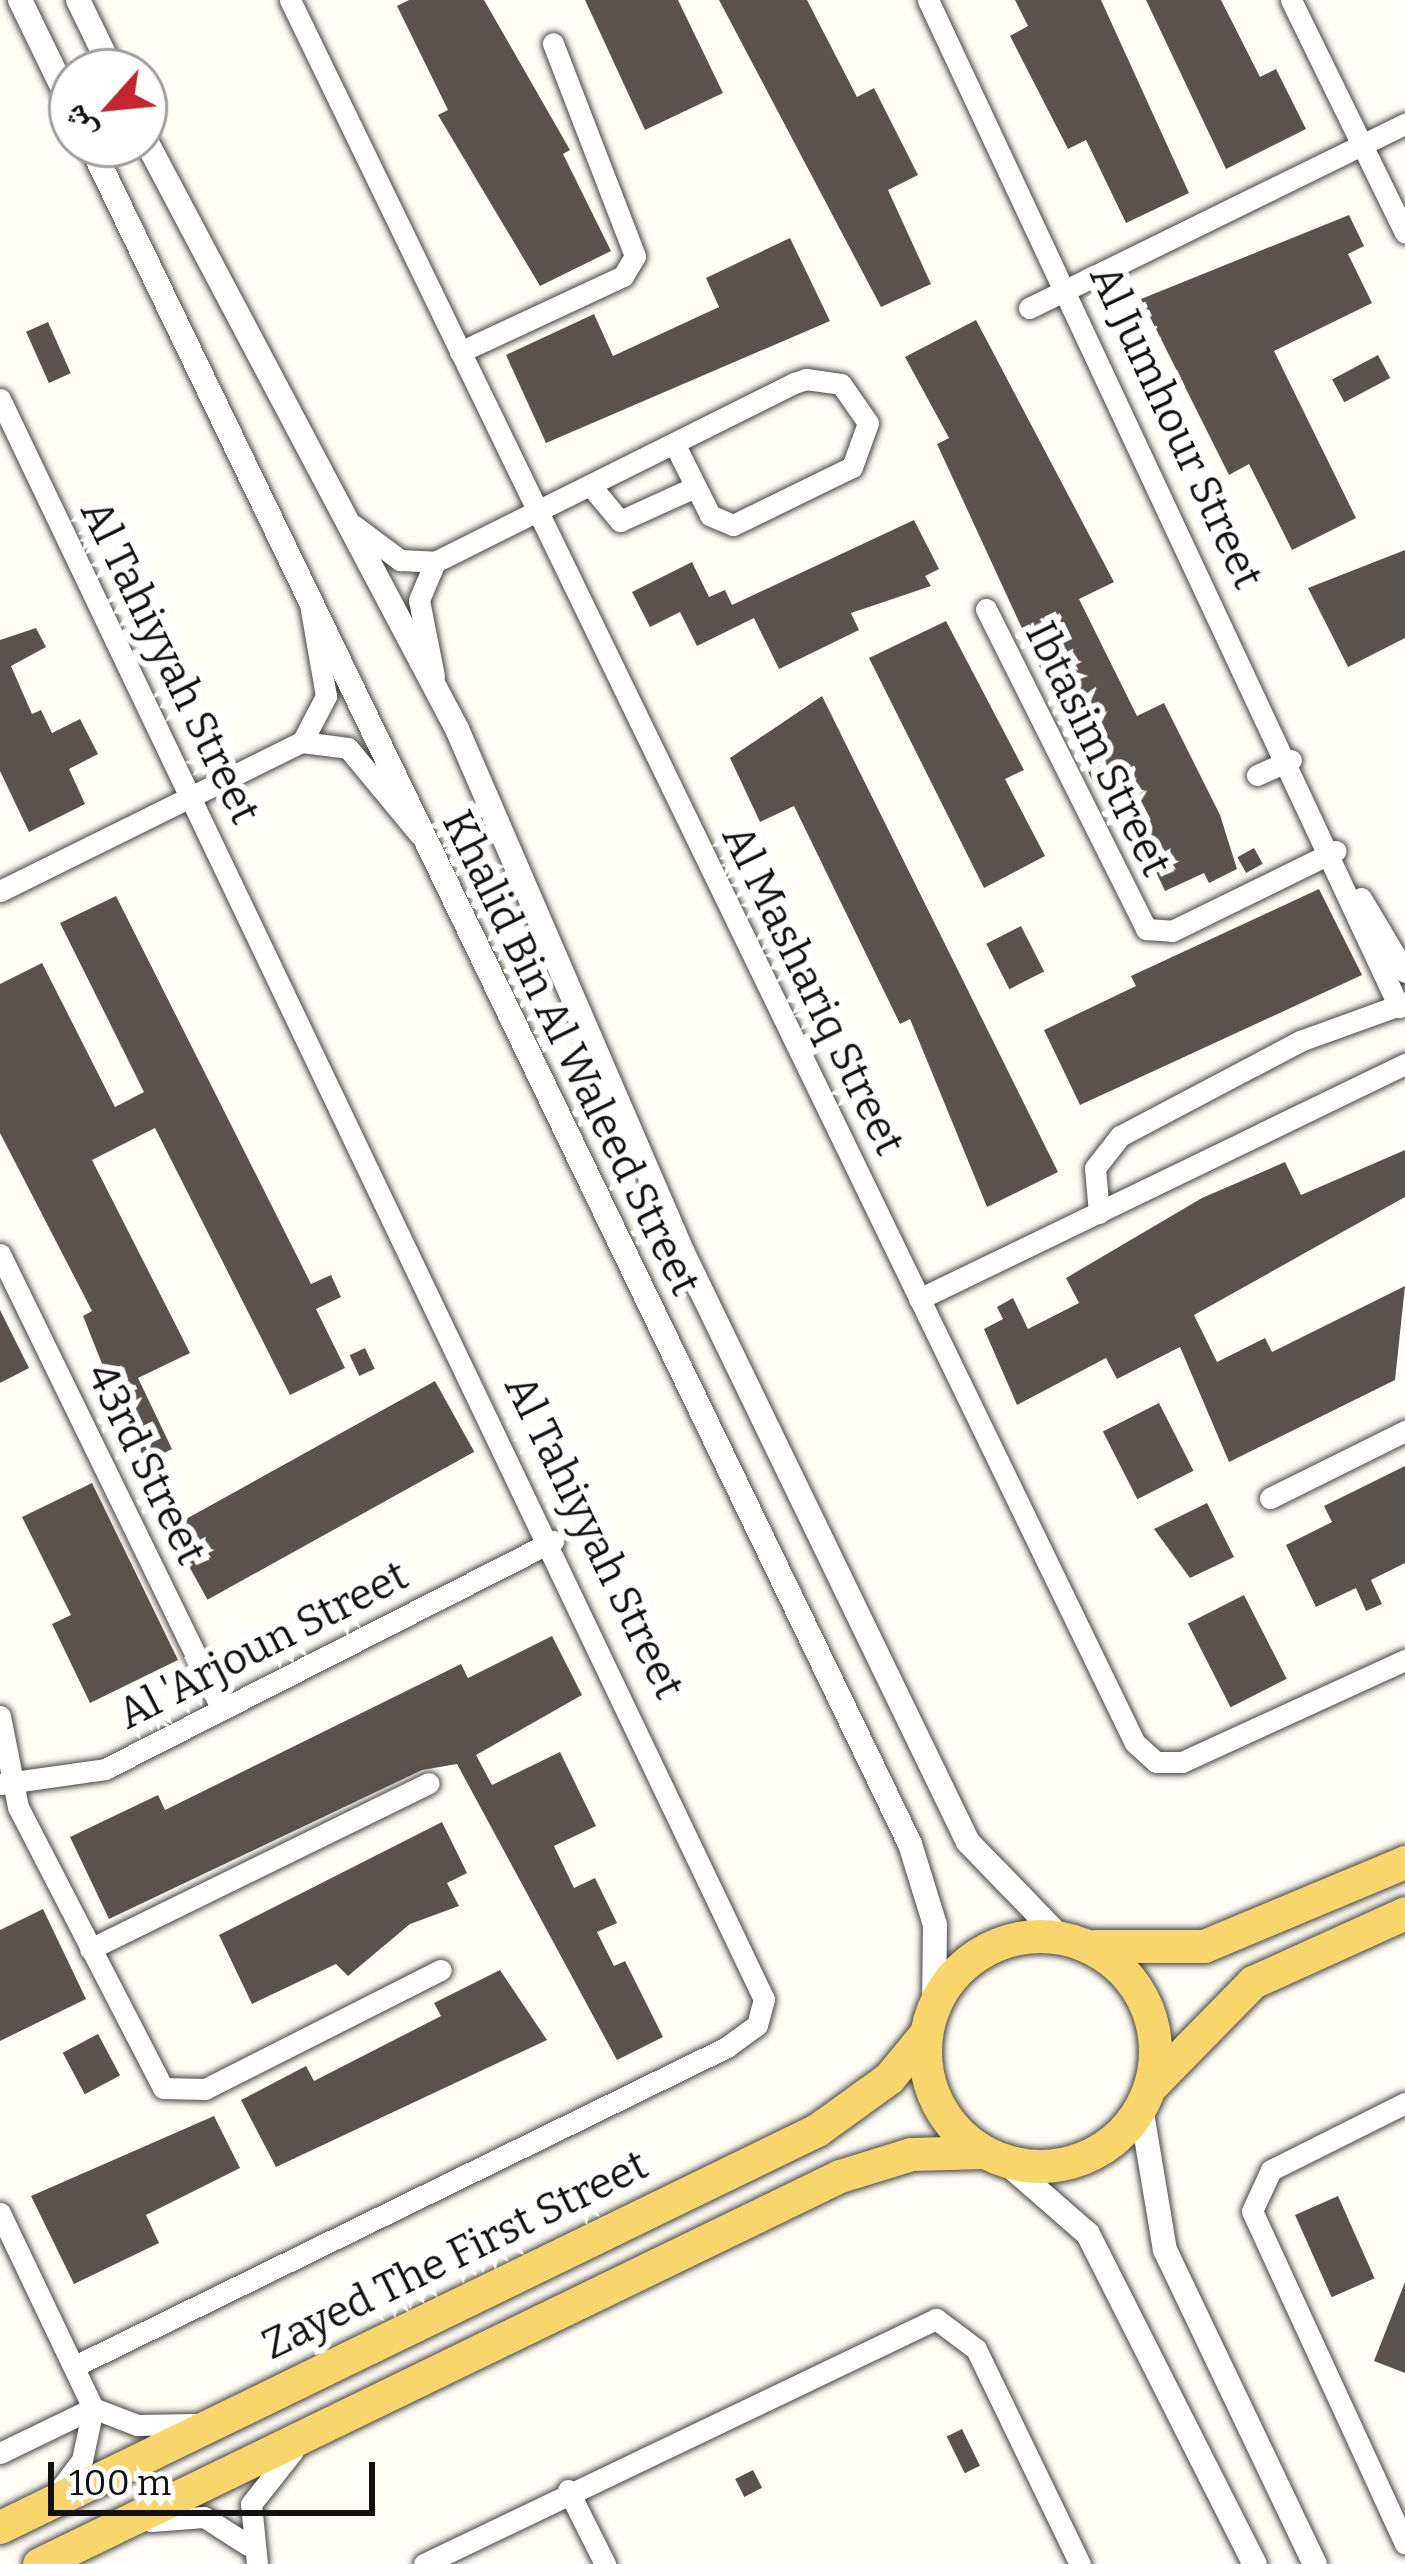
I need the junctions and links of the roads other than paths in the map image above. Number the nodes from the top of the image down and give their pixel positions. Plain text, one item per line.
1 (20, 0) edge
2 (79, 0) edge
3 (290, 0) edge
4 (928, 0) edge
5 (1291, 0) edge
6 (553, 43) dead end
7 (102, 48) edge
8 (48, 58) edge
9 (1405, 124) edge
10 (1362, 146) junction
11 (102, 168) edge
12 (160, 168) edge
13 (1405, 232) edge
14 (1067, 290) junction
15 (1029, 308) dead end
16 (460, 352) junction
17 (0, 399) edge
18 (674, 443) junction
19 (590, 485) junction
20 (695, 487) junction
21 (336, 509) junction
22 (537, 511) junction
23 (435, 562) junction
24 (308, 593) junction
25 (986, 609) dead end
26 (438, 691) junction
27 (302, 742) junction
28 (1291, 760) junction
29 (1257, 775) dead end
30 (192, 796) junction
31 (424, 839) junction
32 (1335, 851) junction
33 (0, 862) edge
34 (6, 888) edge
35 (1353, 889) junction
36 (1405, 972) edge
37 (1402, 1005) edge
38 (1405, 1064) edge
39 (1100, 1213) junction
40 (0, 1254) edge
41 (919, 1298) junction
42 (1405, 1431) edge
43 (1270, 1498) dead end
44 (553, 1541) junction
45 (1405, 1660) edge
46 (222, 1709) junction
47 (0, 1717) edge
48 (4, 1782) edge
49 (429, 1783) dead end
50 (1405, 1862) edge
51 (1405, 1913) edge
52 (1072, 1941) junction
53 (90, 1948) junction
54 (441, 1970) dead end
55 (930, 2020) junction
56 (1145, 2098) junction
57 (1405, 2103) edge
58 (993, 2156) junction
59 (0, 2213) edge
60 (75, 2366) junction
61 (93, 2408) junction
62 (218, 2421) junction
63 (323, 2427) junction
64 (0, 2453) edge
65 (568, 2490) junction
66 (50, 2502) junction
67 (0, 2527) edge
68 (101, 2533) junction
69 (1405, 2542) edge
70 (253, 2555) edge
71 (39, 2564) edge
72 (424, 2564) edge
73 (605, 2564) edge
74 (1080, 2564) edge
75 (1255, 2564) edge
76 (1315, 2564) edge

1 - 8 street
2 - 7 street
3 - 16 street, Al Mashariq Street
4 - 14 street, Al Jumhour Street
5 - 10 street
6 - 16 street
9 - 10 street
10 - 13 street
10 - 14 street
11 - 24 street, Khalid Bin Al Waleed Street
12 - 21 street, Khalid Bin Al Waleed Street
14 - 15 street
14 - 28 street, Al Jumhour Street
16 - 22 street, Al Mashariq Street
17 - 30 street, Al Tahiyyah Street
18 - 19 street
18 - 20 street
18 - 20 street
19 - 20 street
19 - 22 street
21 - 23 street
21 - 26 street, Khalid Bin Al Waleed Street
22 - 23 street
22 - 41 street, Al Mashariq Street
23 - 26 street
24 - 27 street
24 - 31 street, Khalid Bin Al Waleed Street
25 - 32 street, Ibtasim Street
26 - 52 street, Khalid Bin Al Waleed Street
27 - 30 street
27 - 31 street
28 - 29 street
28 - 32 street, Al Jumhour Street
30 - 34 street
30 - 44 street, Al Tahiyyah Street
31 - 55 street, Khalid Bin Al Waleed Street
32 - 35 street, Al Jumhour Street
33 - 34 street
35 - 36 street, Al Jumhour Street
35 - 37 street, Al Jumhour Street
37 - 39 street
38 - 39 street
39 - 41 street
40 - 46 street, 43rd Street
41 - 45 street, Al Mashariq Street
42 - 43 street
44 - 46 street, Al 'Arjoun Street
44 - 60 street, Al Tahiyyah Street
46 - 48 street, Al 'Arjoun Street
47 - 48 street
48 - 53 street
49 - 53 street
50 - 52 main road
51 - 56 main road
52 - 55 main road
52 - 56 main road
53 - 54 street
55 - 58 main road
55 - 62 main road, Zayed The First Street
56 - 58 main road
56 - 76 street
57 - 69 street
58 - 63 main road
58 - 75 street
59 - 60 street
60 - 61 street
61 - 62 street
61 - 64 street
61 - 66 street
62 - 66 main road, Zayed The First Street
63 - 68 main road
63 - 70 street
65 - 72 street
65 - 73 street
65 - 74 street
66 - 67 main road, Zayed The First Street
68 - 70 street
68 - 71 main road

